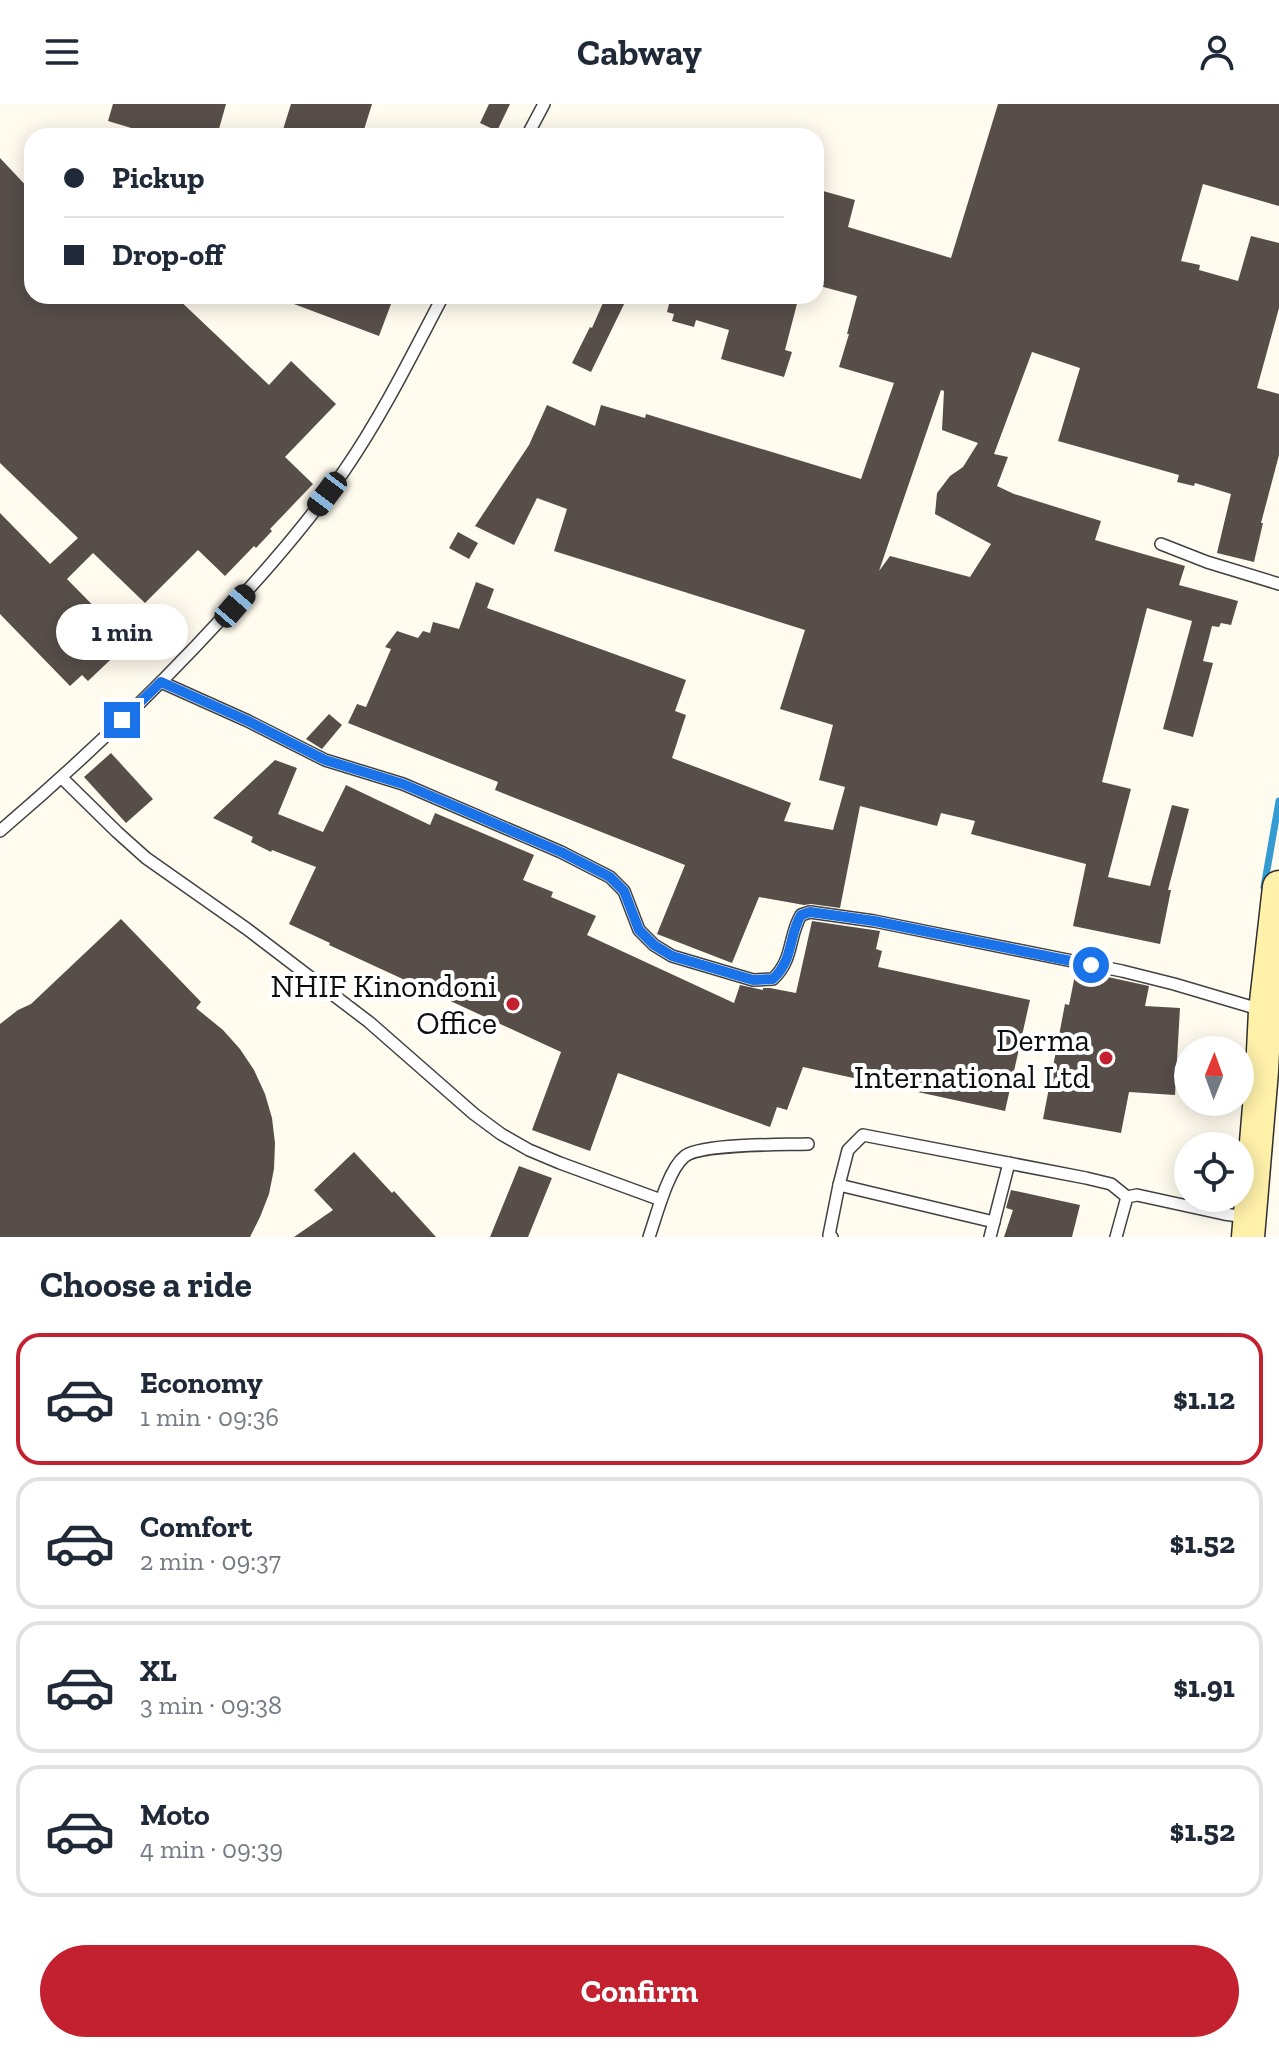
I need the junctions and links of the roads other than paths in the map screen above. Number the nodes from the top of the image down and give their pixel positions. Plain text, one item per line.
1 (544, 104) edge
2 (531, 128) edge
3 (439, 304) edge
4 (1161, 544) dead end
5 (1279, 584) edge
6 (161, 682) junction
7 (62, 778) junction
8 (0, 831) edge
9 (1279, 887) edge
10 (1265, 1011) junction
11 (808, 1144) dead end
12 (1009, 1163) junction
13 (839, 1185) junction
14 (1127, 1197) junction
15 (661, 1200) junction
16 (994, 1222) junction
17 (1250, 1227) edge
18 (649, 1237) edge
19 (832, 1237) edge
20 (990, 1237) edge
21 (1116, 1237) edge

1 - 2 lane
3 - 6 lane
4 - 5 lane
6 - 7 lane
6 - 10 lane
7 - 8 lane
7 - 15 lane
9 - 10 main road
10 - 17 main road
11 - 15 lane
12 - 13 lane
12 - 14 lane
12 - 16 lane
13 - 16 lane
13 - 19 lane
14 - 17 lane
14 - 21 lane
15 - 18 lane
16 - 20 lane

